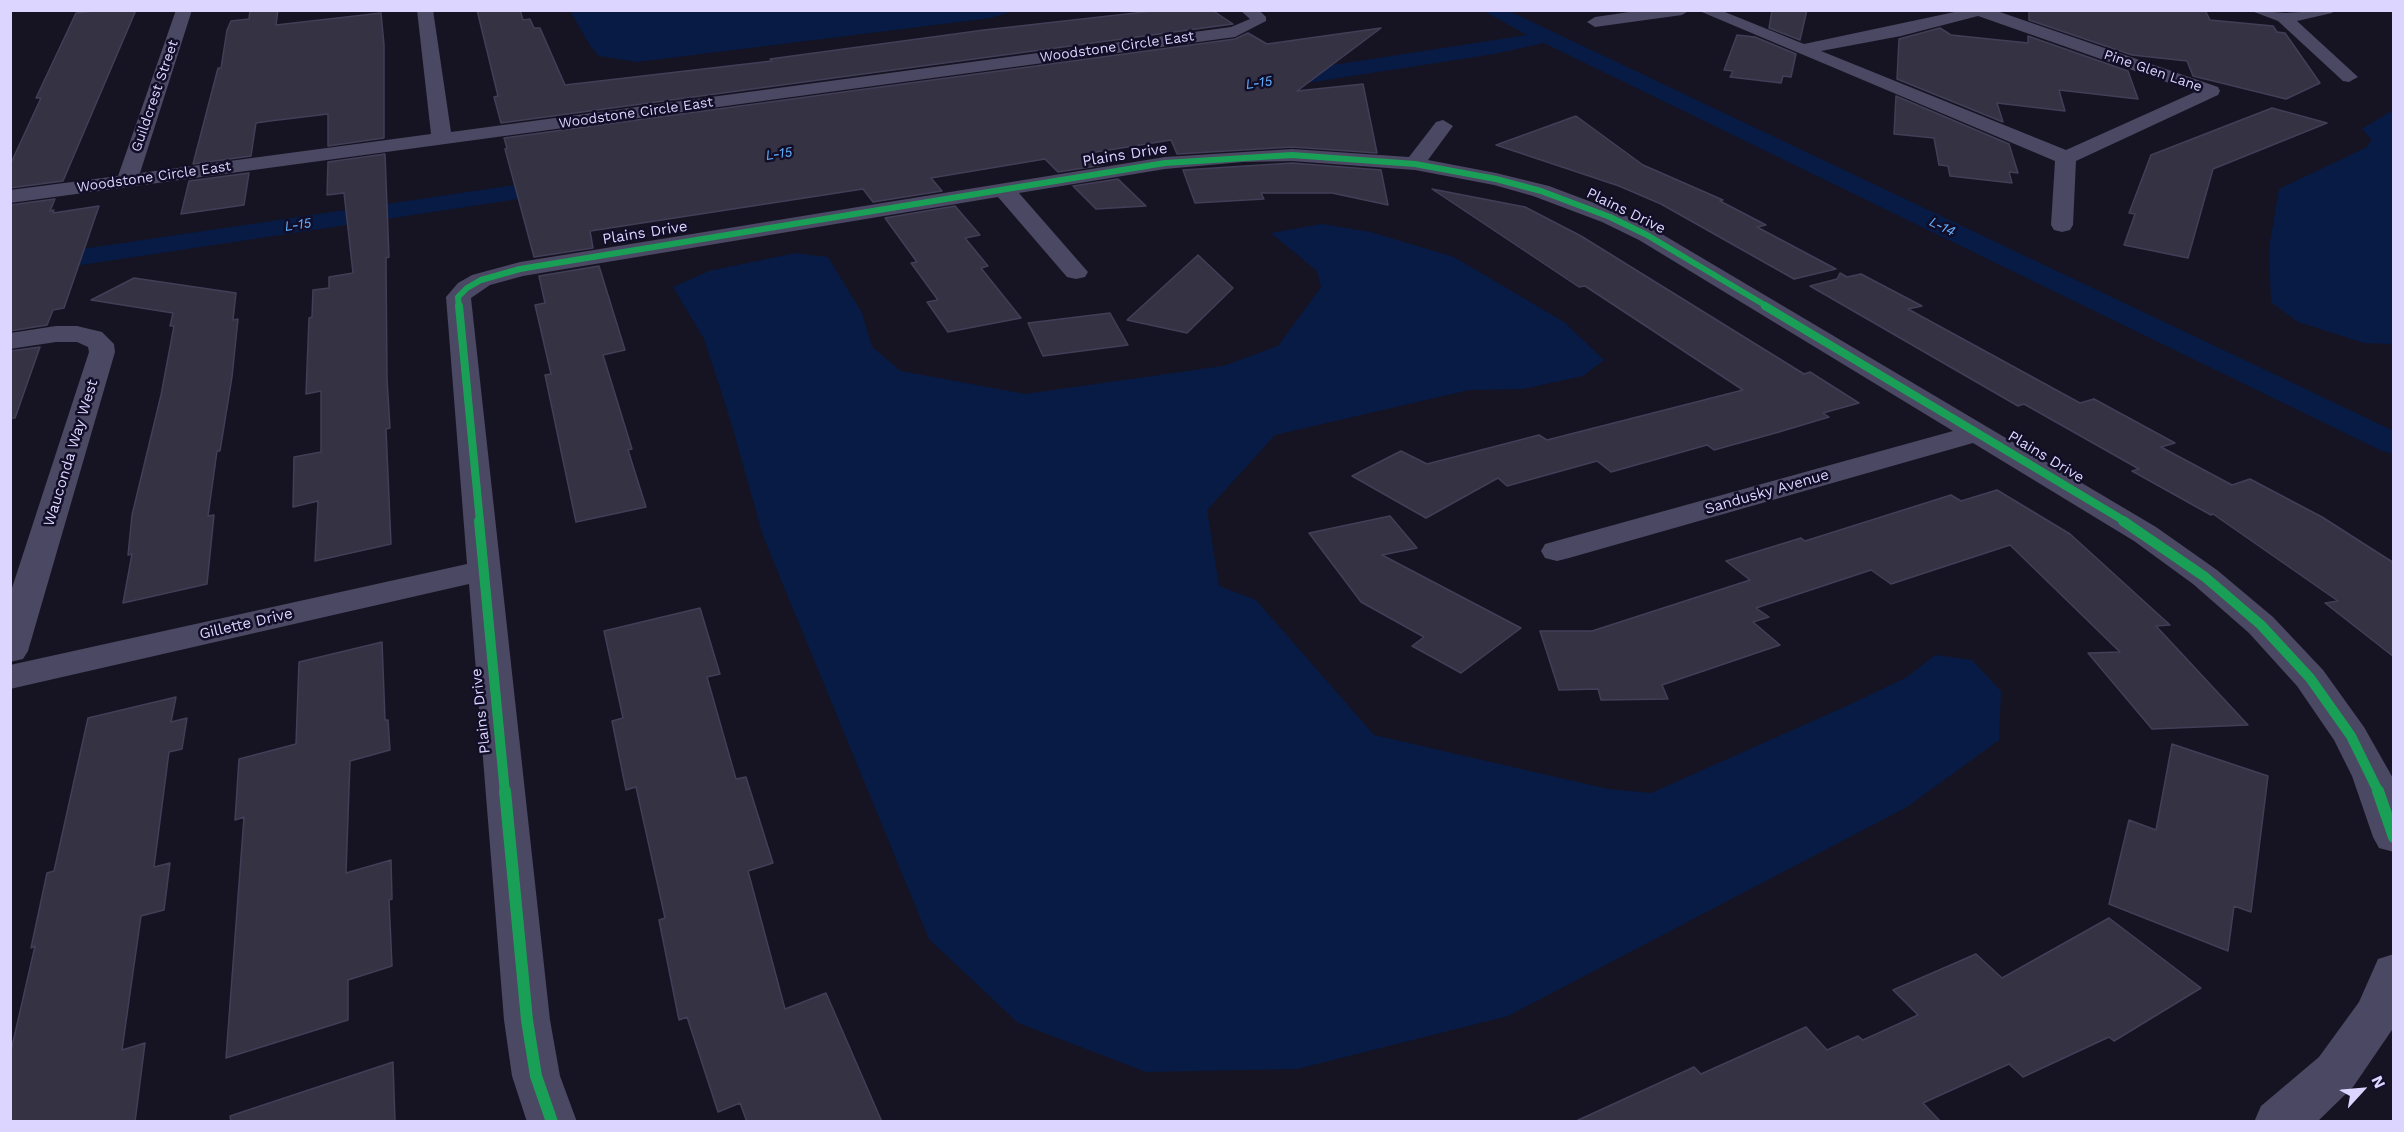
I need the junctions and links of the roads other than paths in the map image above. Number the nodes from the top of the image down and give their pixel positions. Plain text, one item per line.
1 (184, 10) edge
2 (425, 10) edge
3 (1682, 10) edge
4 (1705, 10) edge
5 (1976, 10) edge
6 (2257, 10) edge
7 (2326, 10) edge
8 (1253, 16) edge
9 (2284, 18) junction
10 (1595, 22) dead end
11 (1802, 50) junction
12 (2349, 77) dead end
13 (1443, 126) dead end
14 (442, 139) junction
15 (2066, 158) junction
16 (1415, 164) junction
17 (127, 181) junction
18 (1004, 190) junction
19 (10, 197) edge
20 (2062, 225) dead end
21 (1076, 272) dead end
22 (10, 341) edge
23 (1977, 433) junction
24 (1557, 551) dead end
25 (482, 571) junction
26 (10, 651) edge
27 (10, 677) edge
28 (2391, 821) edge
29 (2394, 972) edge
30 (552, 1122) edge
31 (2278, 1122) edge

1 - 17 street, Guildcrest Street
2 - 14 street
3 - 10 street
4 - 11 street
5 - 11 street, Pine Glen Lane
5 - 15 street, Pine Glen Lane
6 - 9 street
7 - 9 street
8 - 14 street, Woodstone Circle East
9 - 12 street
11 - 15 street
13 - 16 street
14 - 17 street, Woodstone Circle East
15 - 20 street
16 - 18 street, Plains Drive
16 - 23 street, Plains Drive
17 - 19 street, Woodstone Circle East
18 - 21 street
18 - 25 street, Plains Drive
22 - 26 street, Wauconda Way West
23 - 24 street, Sandusky Avenue
23 - 28 street, Plains Drive
25 - 27 street, Gillette Drive
25 - 30 street, Plains Drive
29 - 31 street

